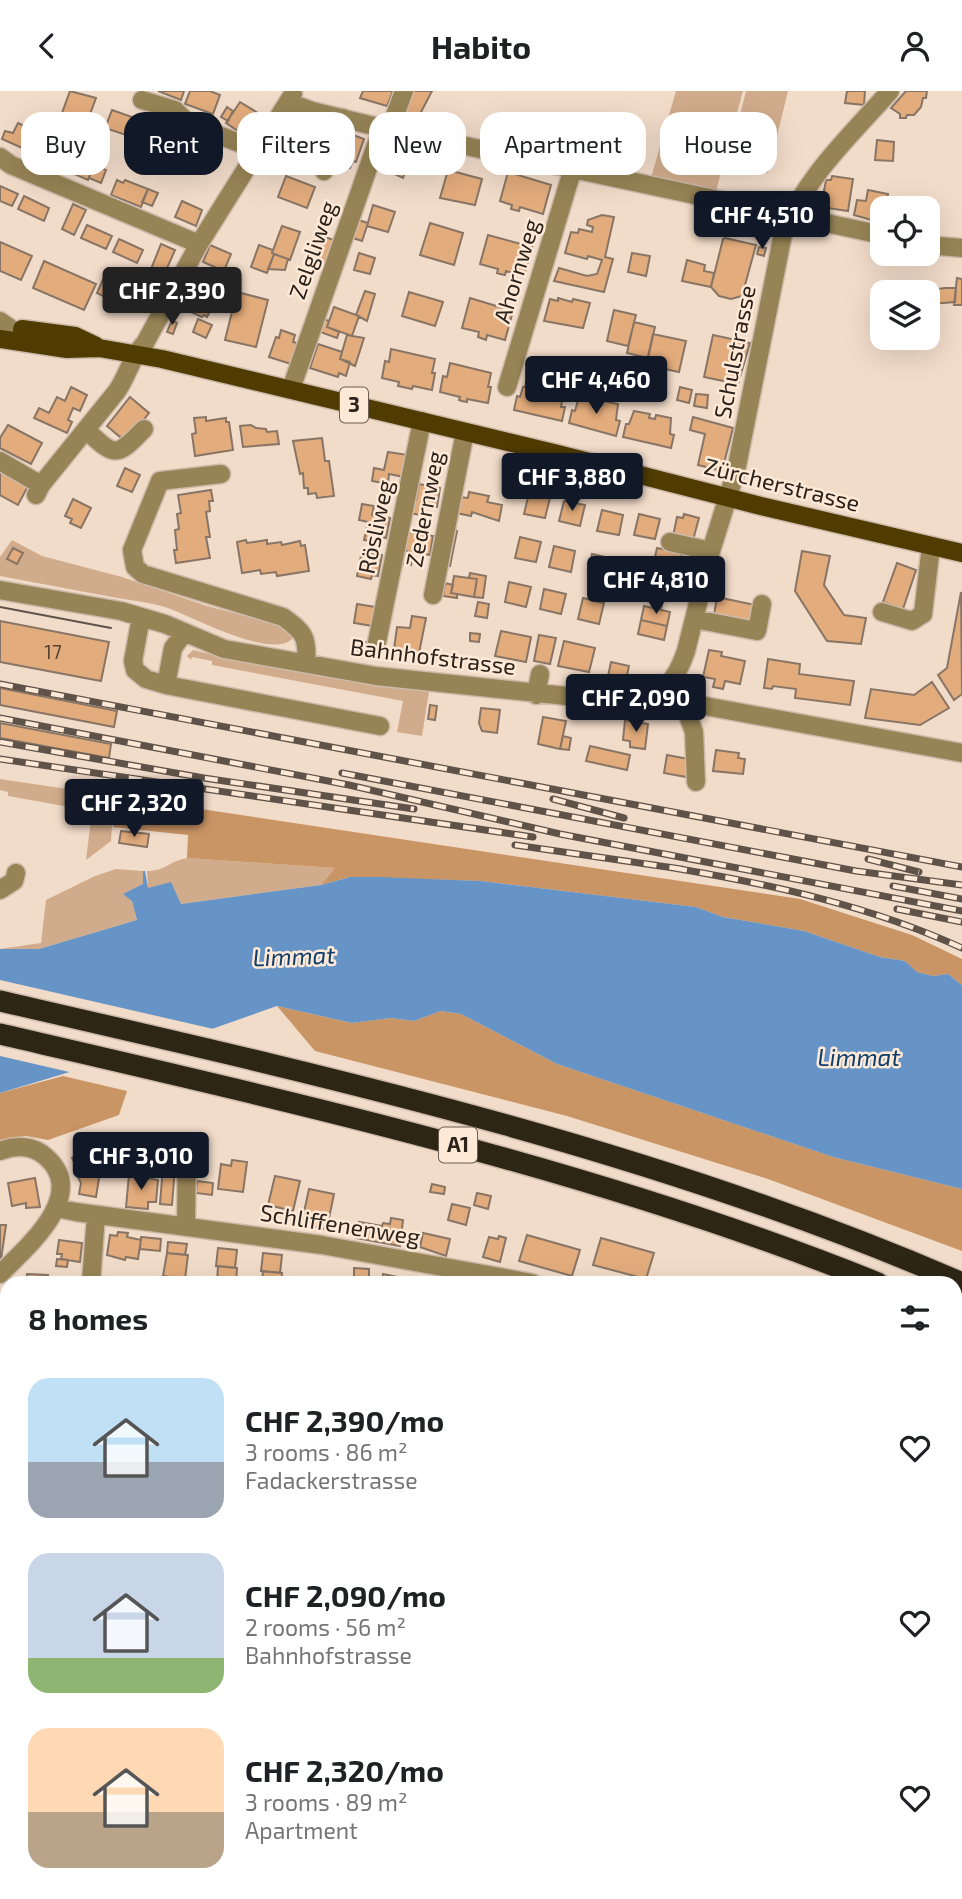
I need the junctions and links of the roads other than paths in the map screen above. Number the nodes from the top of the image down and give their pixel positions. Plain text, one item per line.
1 (404, 91) edge
2 (890, 91) edge
3 (291, 96) edge
4 (142, 100) dead end
5 (281, 112) edge
6 (316, 112) edge
7 (394, 112) edge
8 (237, 142) edge
9 (0, 157) edge
10 (242, 175) edge
11 (369, 175) edge
12 (571, 175) edge
13 (605, 175) edge
14 (790, 216) junction
15 (870, 233) edge
16 (199, 244) junction
17 (940, 245) edge
18 (962, 248) edge
19 (2, 328) edge
20 (134, 354) junction
21 (507, 387) dead end
22 (291, 389) junction
23 (422, 421) junction
24 (144, 429) dead end
25 (86, 430) junction
26 (465, 432) junction
27 (0, 461) edge
28 (221, 474) dead end
29 (728, 498) junction
30 (670, 542) dead end
31 (931, 546) junction
32 (711, 551) junction
33 (962, 553) edge
34 (0, 590) edge
35 (433, 595) dead end
36 (762, 604) dead end
37 (882, 612) dead end
38 (141, 617) junction
39 (694, 619) junction
40 (184, 633) junction
41 (377, 642) dead end
42 (306, 663) junction
43 (540, 674) dead end
44 (670, 684) junction
45 (166, 685) junction
46 (536, 695) junction
47 (684, 702) junction
48 (380, 726) dead end
49 (962, 753) edge
50 (696, 782) dead end
51 (16, 873) dead end
52 (0, 890) edge
53 (0, 1001) edge
54 (0, 1034) edge
55 (187, 1145) dead end
56 (0, 1151) edge
57 (57, 1208) junction
58 (96, 1215) junction
59 (186, 1227) junction
60 (0, 1274) edge
61 (92, 1276) edge
62 (493, 1276) edge
63 (859, 1276) edge
64 (944, 1276) edge

1 - 7 street, Zelgliweg
2 - 14 street, Schulstrasse
3 - 5 street
3 - 6 street
4 - 8 street
9 - 16 street
10 - 16 street
11 - 22 street, Zelgliweg
12 - 21 street, Ahornweg
13 - 14 street
14 - 15 street
14 - 29 street, Schulstrasse
16 - 20 street
17 - 18 street
19 - 20 main road, Zürcherstrasse / 3
20 - 22 main road, Zürcherstrasse / 3
20 - 25 street
22 - 23 main road, Zürcherstrasse / 3
23 - 26 main road, Zürcherstrasse / 3
23 - 41 street, Rösliweg
24 - 25 street
25 - 27 street
26 - 29 main road, Zürcherstrasse / 3
26 - 35 street, Zedernweg
28 - 42 street
29 - 31 main road, Zürcherstrasse / 3
29 - 32 street
30 - 32 street
31 - 33 main road, Zürcherstrasse / 3
31 - 37 street
32 - 39 street
34 - 38 street, Bahnhofstrasse
36 - 39 street
38 - 40 street, Bahnhofstrasse
38 - 45 street
39 - 44 street
40 - 42 street, Bahnhofstrasse
40 - 45 street
42 - 46 street, Bahnhofstrasse
43 - 46 street
44 - 46 street, Bahnhofstrasse
44 - 47 street
45 - 48 street
47 - 49 street
47 - 50 street
51 - 52 street
53 - 64 highway, A1
54 - 63 highway, A1
55 - 59 street
56 - 57 street
57 - 58 street, Schliffenenweg
57 - 60 street
58 - 59 street, Schliffenenweg
58 - 61 street
59 - 62 street, Schliffenenweg

